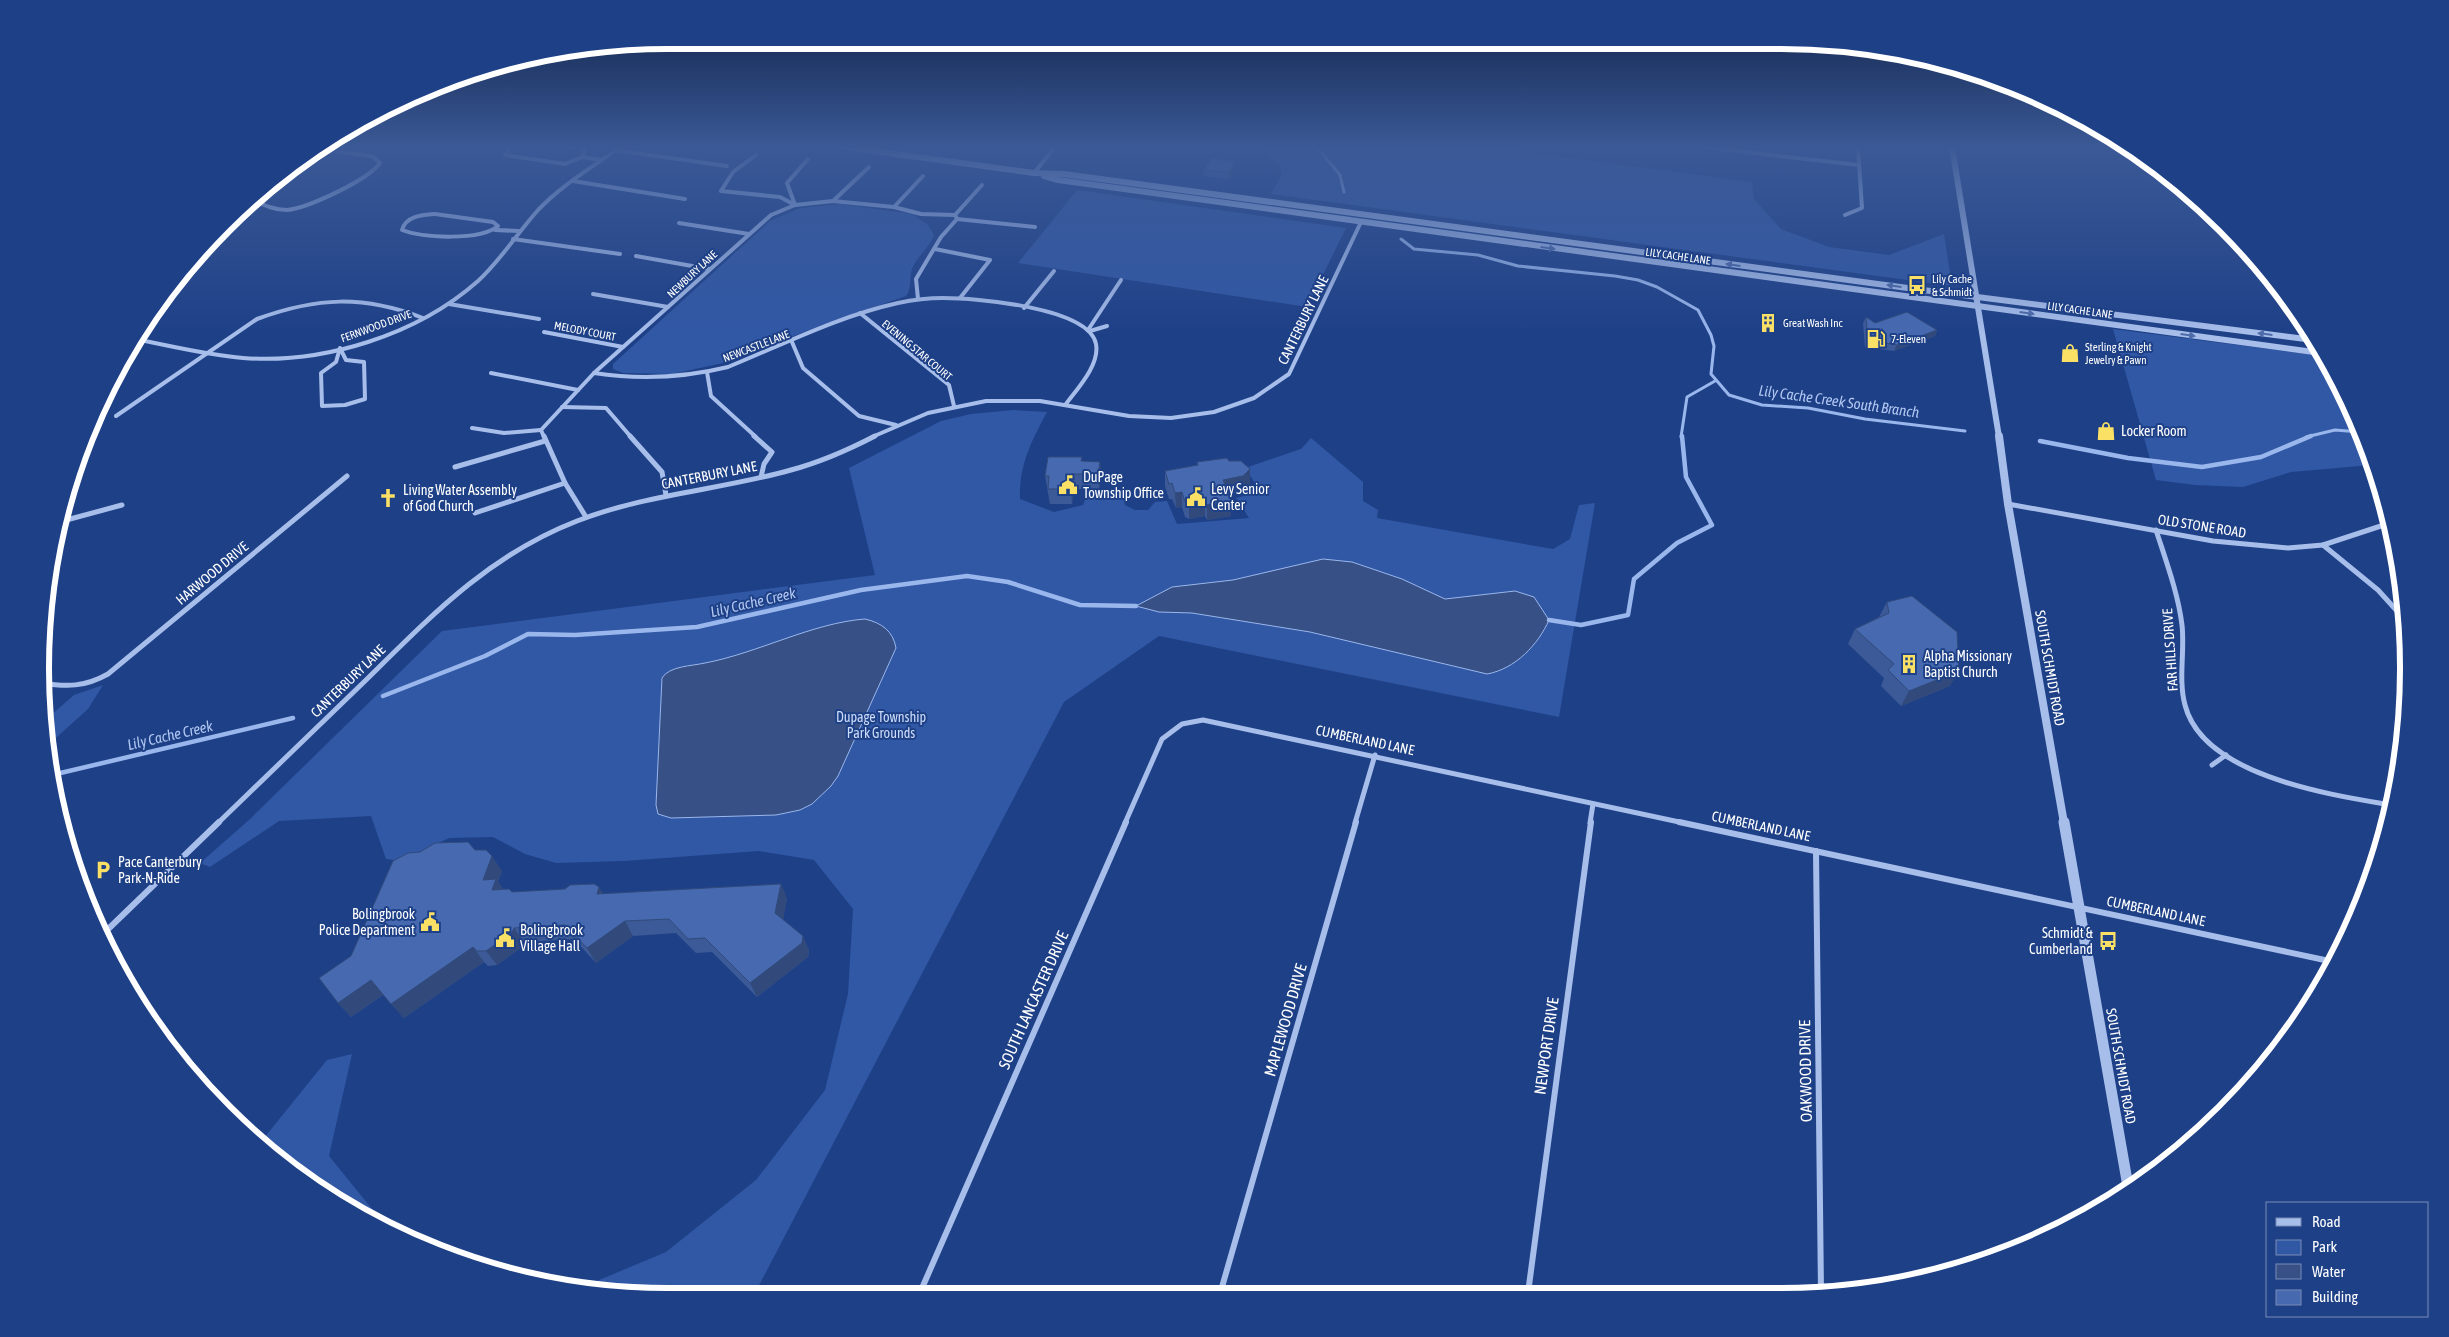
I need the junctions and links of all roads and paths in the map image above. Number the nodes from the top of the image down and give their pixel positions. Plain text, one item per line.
1 (539, 209) edge
2 (784, 209) edge
3 (905, 209) edge
4 (962, 209) edge
5 (1270, 209) edge
6 (1329, 209) edge
7 (1859, 209) edge
8 (1962, 209) edge
9 (1364, 214) junction
10 (1845, 215) dead end
11 (956, 217) junction
12 (1361, 222) junction
13 (679, 223) dead end
14 (1035, 227) dead end
15 (495, 230) junction
16 (520, 231) junction
17 (749, 234) junction
18 (513, 239) junction
19 (934, 249) junction
20 (620, 254) dead end
21 (636, 256) dead end
22 (709, 269) junction
23 (1054, 271) dead end
24 (1121, 280) dead end
25 (593, 294) dead end
26 (960, 298) junction
27 (918, 300) junction
28 (1978, 302) junction
29 (449, 304) junction
30 (668, 307) junction
31 (1024, 308) junction
32 (860, 313) junction
33 (423, 318) junction
34 (539, 319) dead end
35 (1107, 326) dead end
36 (1089, 330) junction
37 (544, 332) dead end
38 (2305, 339) edge
39 (143, 341) edge
40 (792, 342) junction
41 (623, 347) junction
42 (340, 348) junction
43 (2313, 352) edge
44 (209, 353) junction
45 (707, 372) junction
46 (491, 373) dead end
47 (594, 373) junction
48 (578, 390) junction
49 (1066, 404) junction
50 (954, 406) junction
51 (562, 407) junction
52 (116, 416) dead end
53 (896, 425) junction
54 (472, 428) dead end
55 (542, 430) junction
56 (545, 441) junction
57 (455, 467) dead end
58 (347, 476) dead end
59 (761, 477) junction
60 (565, 483) junction
61 (666, 495) junction
62 (2008, 504) junction
63 (122, 505) dead end
64 (475, 513) dead end
65 (586, 517) junction
66 (67, 520) edge
67 (2383, 525) edge
68 (2156, 530) junction
69 (2323, 545) junction
70 (2397, 609) edge
71 (49, 684) edge
72 (1182, 724) joint
73 (1375, 755) junction
74 (2226, 755) junction
75 (2212, 765) dead end
76 (1593, 804) junction
77 (2384, 805) edge
78 (1816, 851) junction
79 (2080, 908) junction
80 (107, 930) edge
81 (2327, 960) edge
82 (2127, 1182) edge
83 (1821, 1287) edge
84 (922, 1288) edge
85 (1222, 1288) edge
86 (1529, 1288) edge

1 - 16 street, FERNWOOD DRIVE
2 - 17 street, NEWBURY LANE
3 - 11 street, NEWBURY LANE
4 - 11 street
5 - 12 street, LILY CACHE LANE
6 - 9 street, LILY CACHE LANE
7 - 10 street
8 - 28 street, SOUTH SCHMIDT ROAD
9 - 12 street
28 -> 9 street, LILY CACHE LANE
11 - 14 street, NEWBURY LANE
11 - 19 street
12 -> 28 street, LILY CACHE LANE
12 - 49 street, CANTERBURY LANE
13 - 17 street
15 - 15 street
15 - 16 street
16 - 18 street, FERNWOOD DRIVE
17 - 22 street, NEWBURY LANE
18 - 20 street
18 - 29 street, FERNWOOD DRIVE
19 - 26 street
19 - 27 street
21 - 22 street
22 - 30 street, NEWBURY LANE
23 - 31 street
24 - 36 street
25 - 30 street
26 - 27 street
26 - 31 street
27 - 32 street, NEWCASTLE LANE
38 -> 28 street, LILY CACHE LANE
28 -> 43 street, LILY CACHE LANE
28 - 62 street, SOUTH SCHMIDT ROAD
29 - 33 street, FERNWOOD DRIVE
29 - 34 street
30 - 41 street, NEWBURY LANE
31 - 36 street
32 - 40 street, NEWCASTLE LANE
32 - 50 street, EVENING STAR COURT
33 - 42 street, FERNWOOD DRIVE
33 - 44 street
35 - 36 street
36 - 49 street
37 - 41 street, MELODY COURT
39 - 44 street, FERNWOOD DRIVE
40 - 45 street, NEWCASTLE LANE
40 - 53 street
41 - 47 street, NEWBURY LANE
42 - 42 street
42 - 44 street, FERNWOOD DRIVE
44 - 52 street
45 - 47 street, NEWCASTLE LANE
45 - 59 street
46 - 48 street
47 - 48 street, NEWBURY LANE
48 - 51 street, NEWBURY LANE
49 - 50 street, CANTERBURY LANE
50 - 53 street, CANTERBURY LANE
51 - 55 street, NEWBURY LANE
51 - 61 street
53 - 59 street, CANTERBURY LANE
54 - 55 street
55 - 56 street
56 - 57 street
56 - 60 street
58 - 71 street, HARWOOD DRIVE
59 - 61 street, CANTERBURY LANE
60 - 64 street
60 - 65 street
61 - 65 street, CANTERBURY LANE
62 - 68 street, OLD STONE ROAD
62 - 79 street, SOUTH SCHMIDT ROAD
63 - 66 street
65 - 80 street, CANTERBURY LANE
67 - 69 street, OLD STONE ROAD
68 - 69 street, OLD STONE ROAD
68 - 74 street, FAR HILLS DRIVE
69 - 70 street
72 - 73 street, CUMBERLAND LANE
72 - 84 street, SOUTH LANCASTER DRIVE
73 - 76 street, CUMBERLAND LANE
73 - 85 street, MAPLEWOOD DRIVE
74 - 75 street
74 - 77 street, FAR HILLS DRIVE
76 - 78 street, CUMBERLAND LANE
76 - 86 street, NEWPORT DRIVE
78 - 79 street, CUMBERLAND LANE
78 - 83 street, OAKWOOD DRIVE
79 - 81 street, CUMBERLAND LANE
79 - 82 street, SOUTH SCHMIDT ROAD

